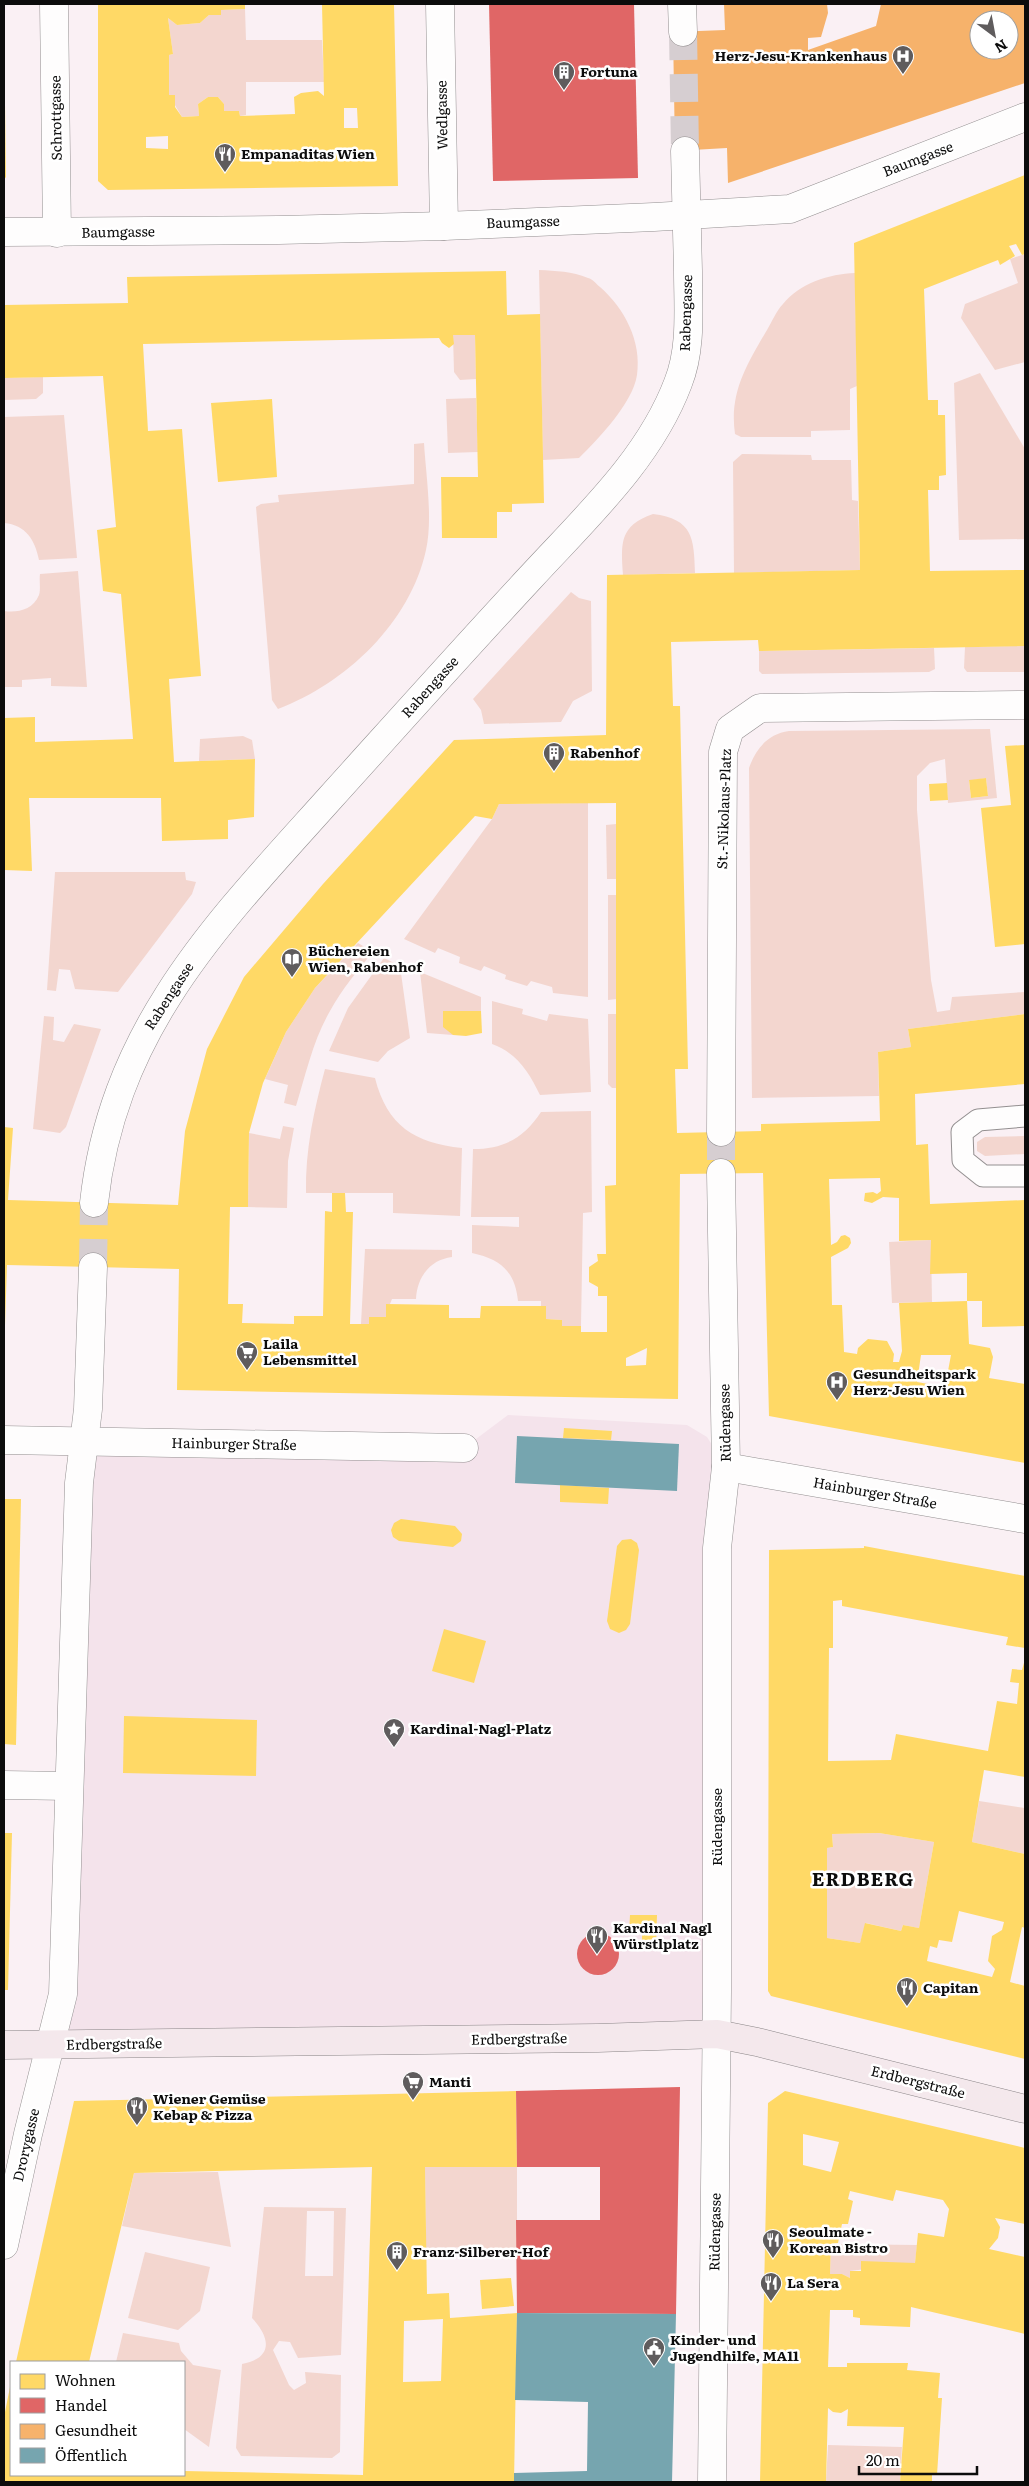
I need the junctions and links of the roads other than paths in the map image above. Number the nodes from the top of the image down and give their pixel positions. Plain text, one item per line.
1 (54, 4) edge
2 (440, 4) edge
3 (682, 4) edge
4 (683, 32) tunnel mouth
5 (1025, 117) edge
6 (685, 151) tunnel mouth
7 (687, 215) junction
8 (444, 226) junction
9 (4, 232) edge
10 (57, 233) junction
11 (1025, 705) edge
12 (1025, 1116) edge
13 (721, 1132) tunnel mouth
14 (721, 1173) tunnel mouth
15 (1025, 1176) edge
16 (94, 1203) tunnel mouth
17 (93, 1267) tunnel mouth
18 (4, 1440) edge
19 (84, 1441) junction
20 (464, 1448) dead end
21 (726, 1467) junction
22 (1025, 1519) edge
23 (4, 1786) edge
24 (68, 1786) junction
25 (716, 2034) junction
26 (51, 2045) junction
27 (4, 2046) edge
28 (1025, 2109) edge
29 (4, 2245) edge
30 (712, 2482) edge

1 - 10 street, Schrottgasse
2 - 8 street, Wedlgasse
3 - 4 street
5 - 7 street, Baumgasse
6 - 7 street, Rabengasse
7 - 8 street, Baumgasse
7 - 16 street, Rabengasse
8 - 10 street, Baumgasse
9 - 10 street, Baumgasse
11 - 13 street, St.-Nikolaus-Platz
12 - 15 lane
14 - 21 street, Rüdengasse
17 - 19 street
18 - 19 street, Hainburger Straße
19 - 20 street, Hainburger Straße
19 - 24 street
21 - 22 street, Hainburger Straße
21 - 25 street, Rüdengasse
23 - 24 street
24 - 26 street
25 - 26 street, Erdbergstraße
25 - 28 street, Erdbergstraße
25 - 30 street, Rüdengasse
26 - 27 street, Erdbergstraße
26 - 29 street, Drorygasse

